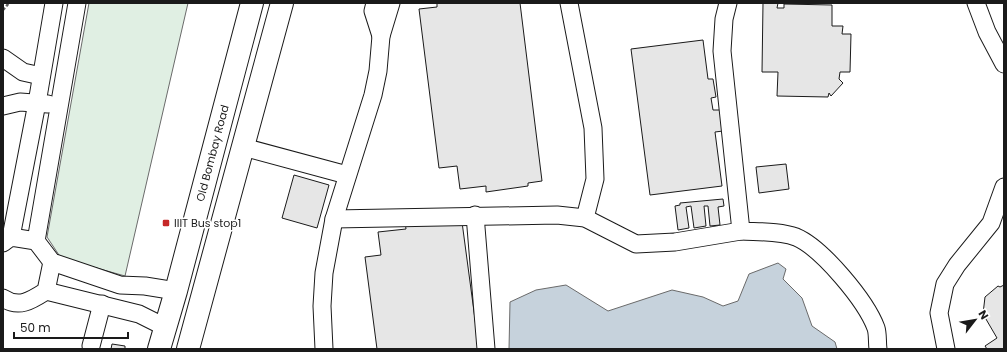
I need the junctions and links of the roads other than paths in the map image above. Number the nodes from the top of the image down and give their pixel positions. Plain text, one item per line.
1 (54, 3) edge
2 (77, 3) edge
3 (252, 3) edge
4 (282, 3) edge
5 (375, 3) edge
6 (391, 3) edge
7 (569, 3) edge
8 (728, 3) edge
9 (976, 3) edge
10 (381, 36) junction
11 (3, 58) edge
12 (1004, 64) edge
13 (41, 76) junction
14 (37, 103) junction
15 (3, 106) edge
16 (58, 106) junction
17 (243, 147) junction
18 (347, 175) junction
19 (1004, 188) edge
20 (475, 215) junction
21 (585, 218) junction
22 (334, 219) junction
23 (8, 230) edge
24 (741, 231) junction
25 (36, 241) junction
26 (52, 262) junction
27 (46, 291) junction
28 (176, 291) junction
29 (3, 298) edge
30 (102, 304) junction
31 (165, 327) junction
32 (91, 346) dead end
33 (159, 349) edge
34 (188, 349) edge
35 (324, 349) edge
36 (486, 349) edge
37 (878, 349) edge
38 (946, 349) edge

1 - 13 lane
2 - 16 lane
3 - 28 main road, Old Bombay Road
4 - 17 main road
5 - 10 lane
6 - 10 lane
7 - 21 lane
8 - 24 lane
9 - 12 lane
10 - 18 lane
11 - 13 lane
13 - 14 lane
14 - 15 lane
14 - 16 lane
14 - 23 lane
16 - 25 lane
17 - 18 lane
17 - 34 main road
18 - 22 lane
19 - 38 lane
20 - 21 lane
20 - 22 lane
20 - 36 lane
21 - 24 lane
22 - 35 lane
23 - 25 lane
24 - 37 lane
25 - 26 lane
26 - 27 lane
26 - 28 lane
27 - 29 lane
27 - 30 lane
28 - 31 main road, Old Bombay Road
30 - 31 lane
30 - 32 lane
31 - 33 main road, Old Bombay Road

